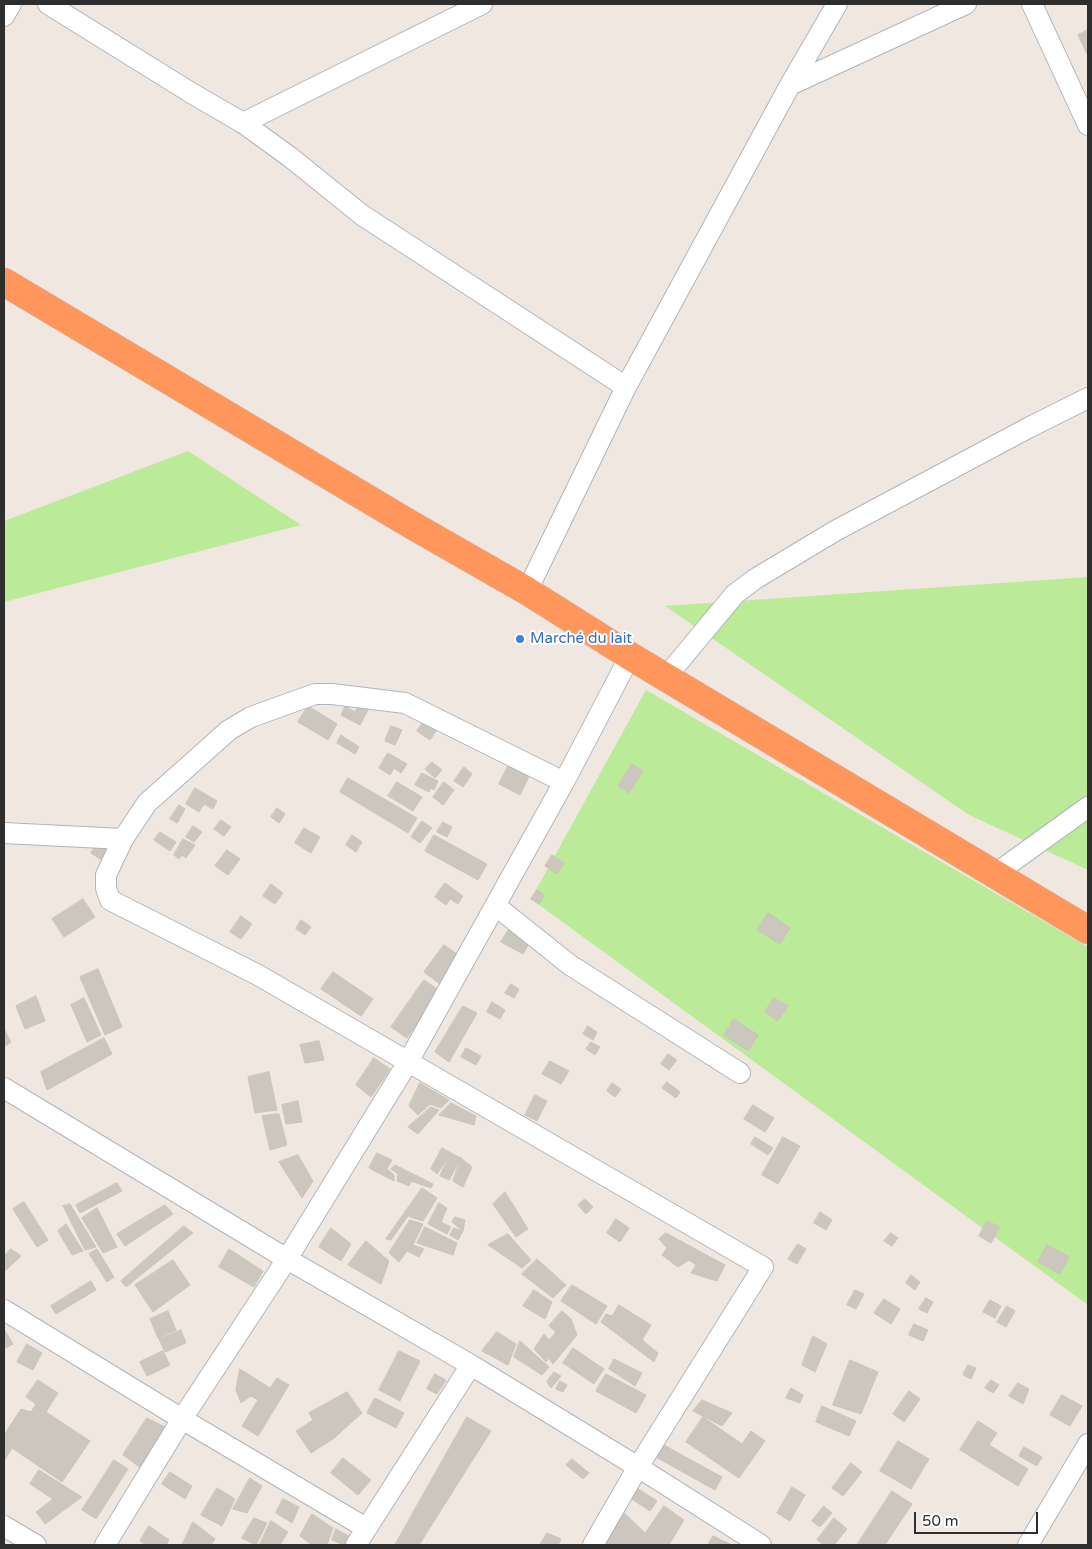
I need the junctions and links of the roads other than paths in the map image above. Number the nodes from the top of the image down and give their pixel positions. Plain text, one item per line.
1 (11, 4) edge
2 (48, 4) edge
3 (482, 4) edge
4 (837, 4) edge
5 (966, 4) edge
6 (1032, 4) edge
7 (4, 16) edge
8 (790, 85) junction
9 (243, 123) junction
10 (1088, 125) edge
11 (4, 282) edge
12 (626, 387) junction
13 (1088, 398) edge
14 (527, 591) junction
15 (630, 656) junction
16 (666, 677) junction
17 (564, 782) junction
18 (1088, 807) edge
19 (4, 833) edge
20 (123, 838) junction
21 (995, 874) junction
22 (496, 906) junction
23 (1088, 930) edge
24 (408, 1062) junction
25 (740, 1073) dead end
26 (4, 1088) edge
27 (287, 1259) junction
28 (4, 1310) edge
29 (471, 1365) junction
30 (182, 1419) junction
31 (1088, 1444) edge
32 (638, 1467) junction
33 (4, 1526) edge
34 (366, 1528) junction
35 (36, 1545) edge
36 (105, 1545) edge
37 (356, 1545) edge
38 (592, 1545) edge
39 (761, 1545) edge
40 (1028, 1545) edge

1 - 7 street
2 - 9 street
3 - 9 street
4 - 8 street
5 - 8 street
6 - 10 street
8 - 12 street
9 - 12 street
11 - 14 highway
12 - 14 street
13 - 16 street
14 - 15 highway
15 - 16 highway
15 - 17 street
16 - 21 highway
17 - 20 street
17 - 22 street
18 - 21 street
19 - 20 street
20 - 24 street
21 - 23 highway
22 - 24 street
22 - 25 street
24 - 27 street
24 - 32 street
26 - 27 street
27 - 29 street
27 - 30 street
28 - 30 street
29 - 32 street
29 - 34 street
30 - 34 street
30 - 36 street
31 - 40 street
32 - 38 street
32 - 39 street
33 - 35 street
34 - 37 street

